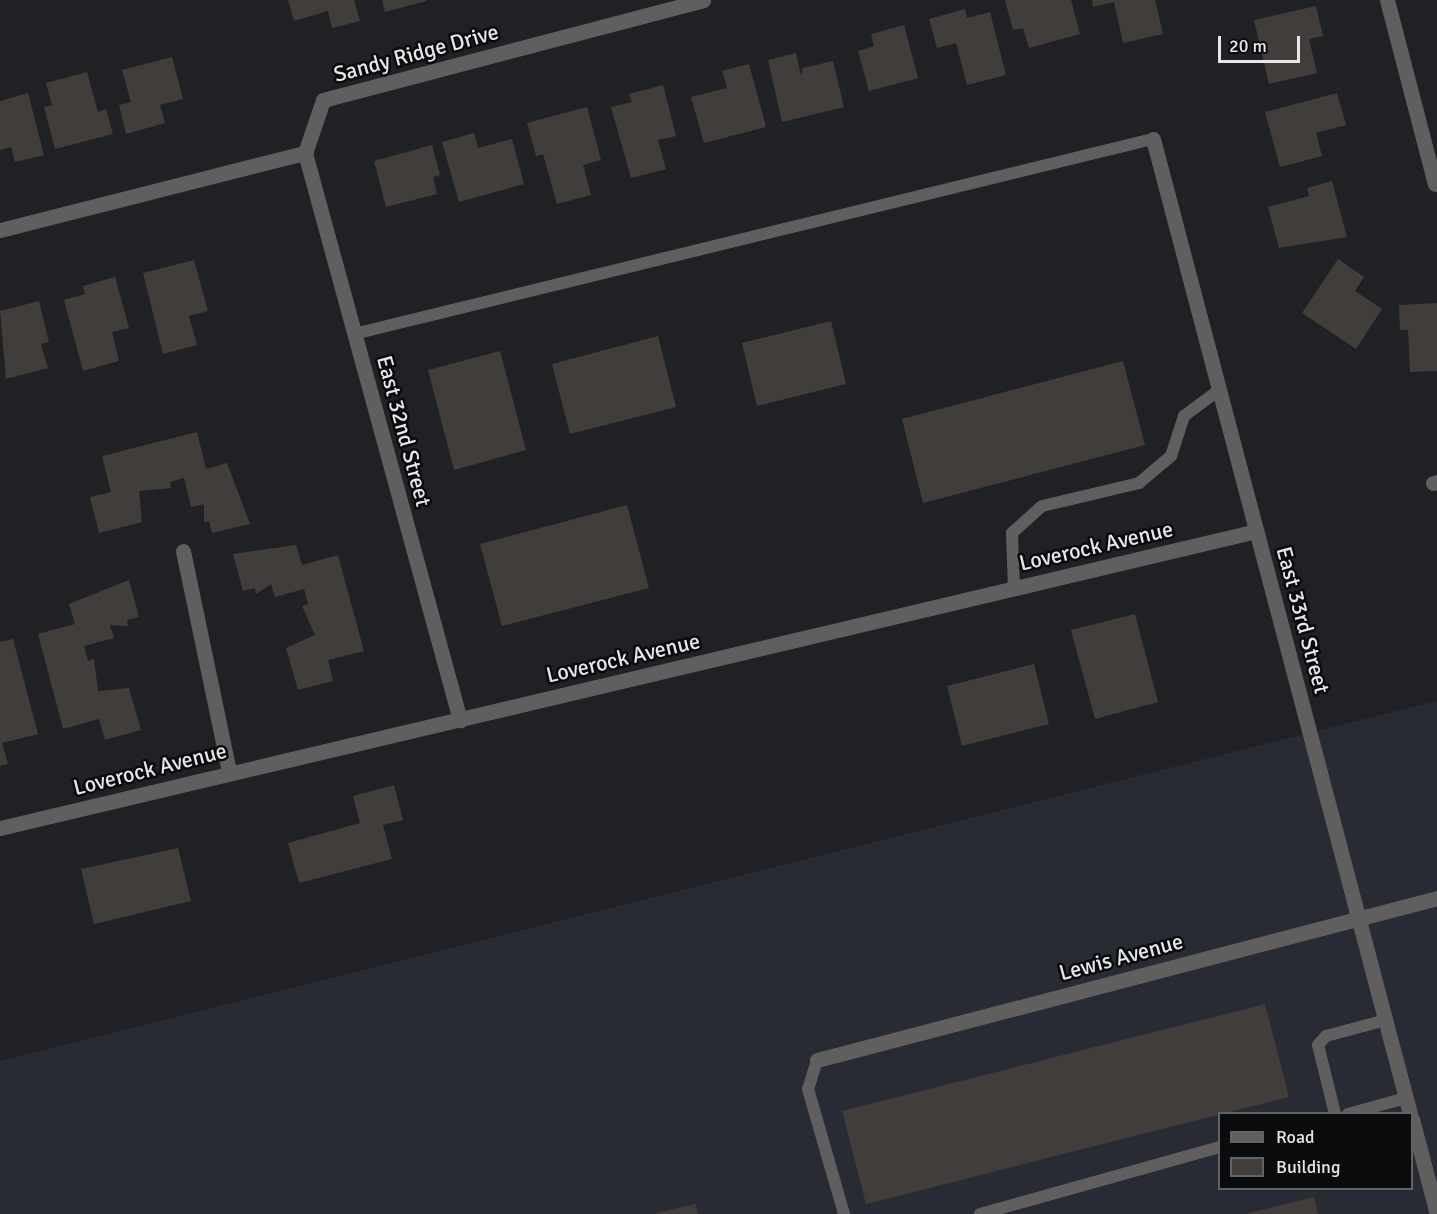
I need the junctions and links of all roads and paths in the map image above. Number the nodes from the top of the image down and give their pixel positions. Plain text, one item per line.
1 (703, 0) edge
2 (1389, 0) edge
3 (1153, 139) joint
4 (304, 153) junction
5 (1435, 184) dead end
6 (0, 230) edge
7 (354, 334) junction
8 (1219, 390) junction
9 (1256, 531) junction
10 (183, 551) dead end
11 (1014, 588) junction
12 (460, 720) junction
13 (229, 772) junction
14 (0, 828) edge
15 (1437, 898) edge
16 (1358, 918) junction
17 (1386, 1020) junction
18 (817, 1060) joint
19 (1408, 1106) edge
20 (1335, 1112) edge
21 (1356, 1112) edge
22 (1413, 1123) edge
23 (1218, 1148) edge
24 (844, 1214) edge
25 (980, 1214) edge
26 (1437, 1214) edge

1 - 4 street, Sandy Ridge Drive
2 - 5 street
3 - 7 lane
3 - 8 street, East 33rd Street
4 - 6 street
4 - 7 street, East 32nd Street
7 - 12 street, East 32nd Street
8 - 9 street, East 33rd Street
8 - 11 lane
9 - 11 street, Loverock Avenue
9 - 16 street, East 33rd Street
10 - 13 street
11 - 12 street, Loverock Avenue
12 - 13 street, Loverock Avenue
13 - 14 street, Loverock Avenue
15 - 16 street, Lewis Avenue
16 - 17 street, East 33rd Street
16 - 18 street, Lewis Avenue
17 - 19 street, East 33rd Street
17 - 20 lane
18 - 24 lane
19 - 21 lane
22 - 26 street
23 - 25 lane

